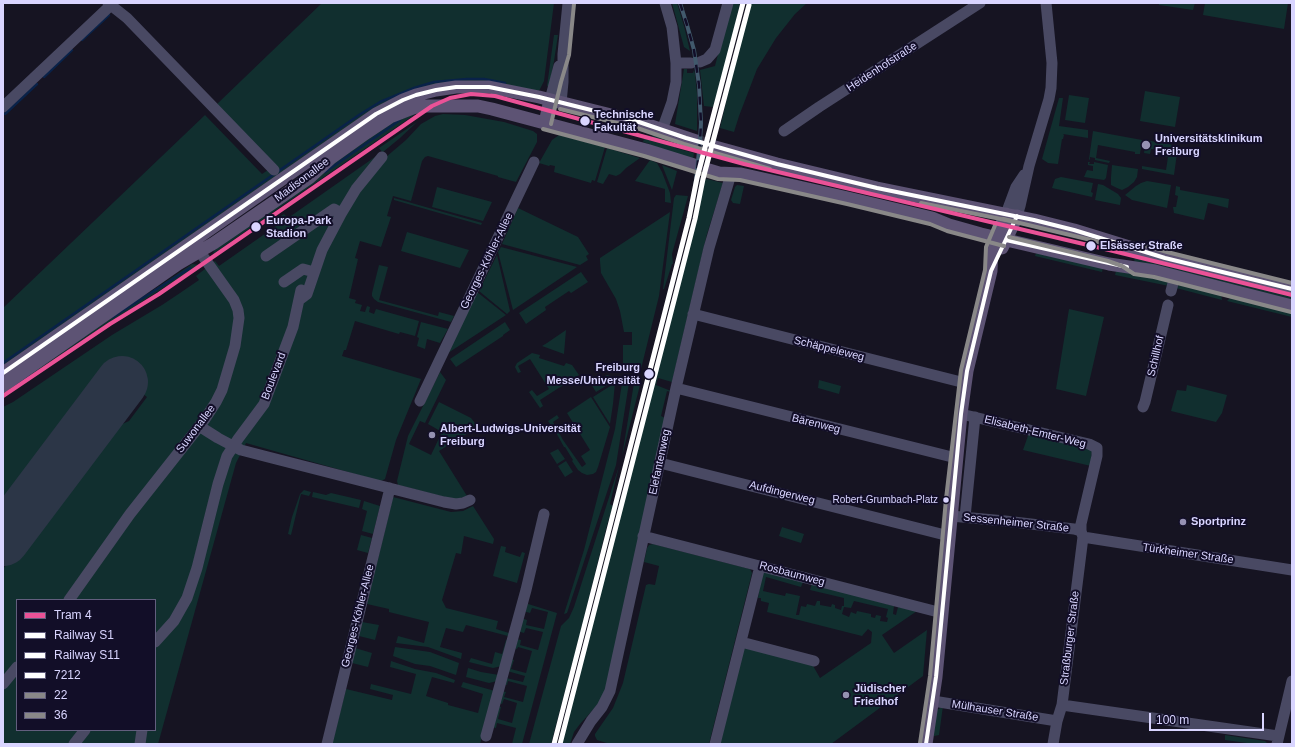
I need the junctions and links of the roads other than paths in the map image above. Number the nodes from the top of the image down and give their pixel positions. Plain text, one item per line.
1 (568, 3) edge
2 (665, 3) edge
3 (728, 3) edge
4 (980, 3) edge
5 (1046, 3) edge
6 (109, 4) edge
7 (676, 63) junction
8 (556, 102) junction
9 (3, 107) edge
10 (550, 124) junction
11 (662, 130) junction
12 (784, 131) dead end
13 (696, 141) tunnel mouth
14 (715, 147) tunnel mouth
15 (382, 157) dead end
16 (534, 162) dead end
17 (694, 165) dead end
18 (274, 170) dead end
19 (709, 170) dead end
20 (731, 174) junction
21 (341, 213) junction
22 (1011, 215) junction
23 (1001, 239) junction
24 (196, 246) junction
25 (266, 256) dead end
26 (314, 272) junction
27 (1175, 276) junction
28 (284, 282) dead end
29 (1292, 289) edge
30 (1171, 291) dead end
31 (1168, 305) dead end
32 (1292, 306) edge
33 (693, 314) junction
34 (3, 373) edge
35 (965, 384) junction
36 (3, 386) edge
37 (676, 388) junction
38 (420, 401) dead end
39 (1143, 407) dead end
40 (961, 414) junction
41 (974, 417) junction
42 (199, 426) junction
43 (233, 446) junction
44 (956, 458) junction
45 (660, 463) junction
46 (390, 488) junction
47 (470, 500) dead end
48 (544, 514) dead end
49 (951, 516) junction
50 (965, 518) junction
51 (1082, 534) junction
52 (643, 536) junction
53 (950, 536) junction
54 (760, 566) junction
55 (1292, 570) edge
56 (70, 599) edge
57 (942, 613) junction
58 (156, 641) edge
59 (741, 642) junction
60 (814, 661) dead end
61 (16, 668) edge
62 (1292, 681) edge
63 (3, 684) edge
64 (933, 701) junction
65 (1062, 705) junction
66 (1057, 721) junction
67 (84, 731) edge
68 (142, 731) edge
69 (486, 736) dead end
70 (1278, 740) edge
71 (582, 743) edge
72 (74, 744) edge
73 (140, 744) edge
74 (327, 744) edge
75 (715, 744) edge
76 (926, 744) edge
77 (1053, 744) edge

1 - 8 street
2 - 7 street
3 - 7 street
4 - 12 street, Heidenhofstraße
5 - 22 street
6 - 9 street
6 - 18 street
7 - 11 street
8 - 10 main road
8 - 11 main road, Madisonallee
8 - 24 main road, Madisonallee
10 - 17 main road, Madisonallee
10 - 24 main road, Madisonallee
11 - 13 main road, Madisonallee
14 - 22 main road
15 - 21 street, Boulevard
16 - 38 street, Georges-Köhler-Allee
19 - 20 main road
20 - 23 main road
20 - 33 street, Elefantenweg
21 - 25 street
21 - 26 street, Boulevard
22 - 23 main road
22 - 29 main road
23 - 27 main road
23 - 35 main road
24 - 34 main road, Madisonallee
24 - 36 main road, Madisonallee
24 - 42 street, Suwonallee
26 - 28 street
26 - 43 street, Boulevard
27 - 30 street
27 - 32 main road
31 - 39 street, Schillhof
33 - 35 street, Schäppeleweg
33 - 37 street, Elefantenweg
35 - 40 main road
37 - 44 street, Bärenweg
37 - 45 street, Elefantenweg
40 - 41 street, Elisabeth-Emter-Weg
40 - 44 main road
41 - 50 street
41 - 51 street, Elisabeth-Emter-Weg
42 - 43 street
42 - 56 street, Suwonallee
43 - 46 street
43 - 58 street, Boulevard
44 - 49 main road
45 - 52 street, Elefantenweg
45 - 53 street, Aufdingerweg
46 - 47 street
46 - 74 street, Georges-Köhler-Allee
48 - 69 street
49 - 50 street, Sessenheimer Straße
49 - 53 main road
50 - 51 street, Sessenheimer Straße
51 - 55 street, Türkheimer Straße
51 - 65 street, Straßburger Straße
52 - 54 street, Rosbaumweg
52 - 71 street, Elefantenweg
53 - 57 main road
54 - 57 street, Rosbaumweg
54 - 59 street
57 - 64 main road
59 - 60 street
59 - 75 street
61 - 63 street
62 - 70 street
64 - 66 street, Mülhauser Straße
64 - 76 main road
65 - 66 street, Straßburger Straße
65 - 70 street
66 - 77 street, Straßburger Straße
67 - 72 street
68 - 73 street

